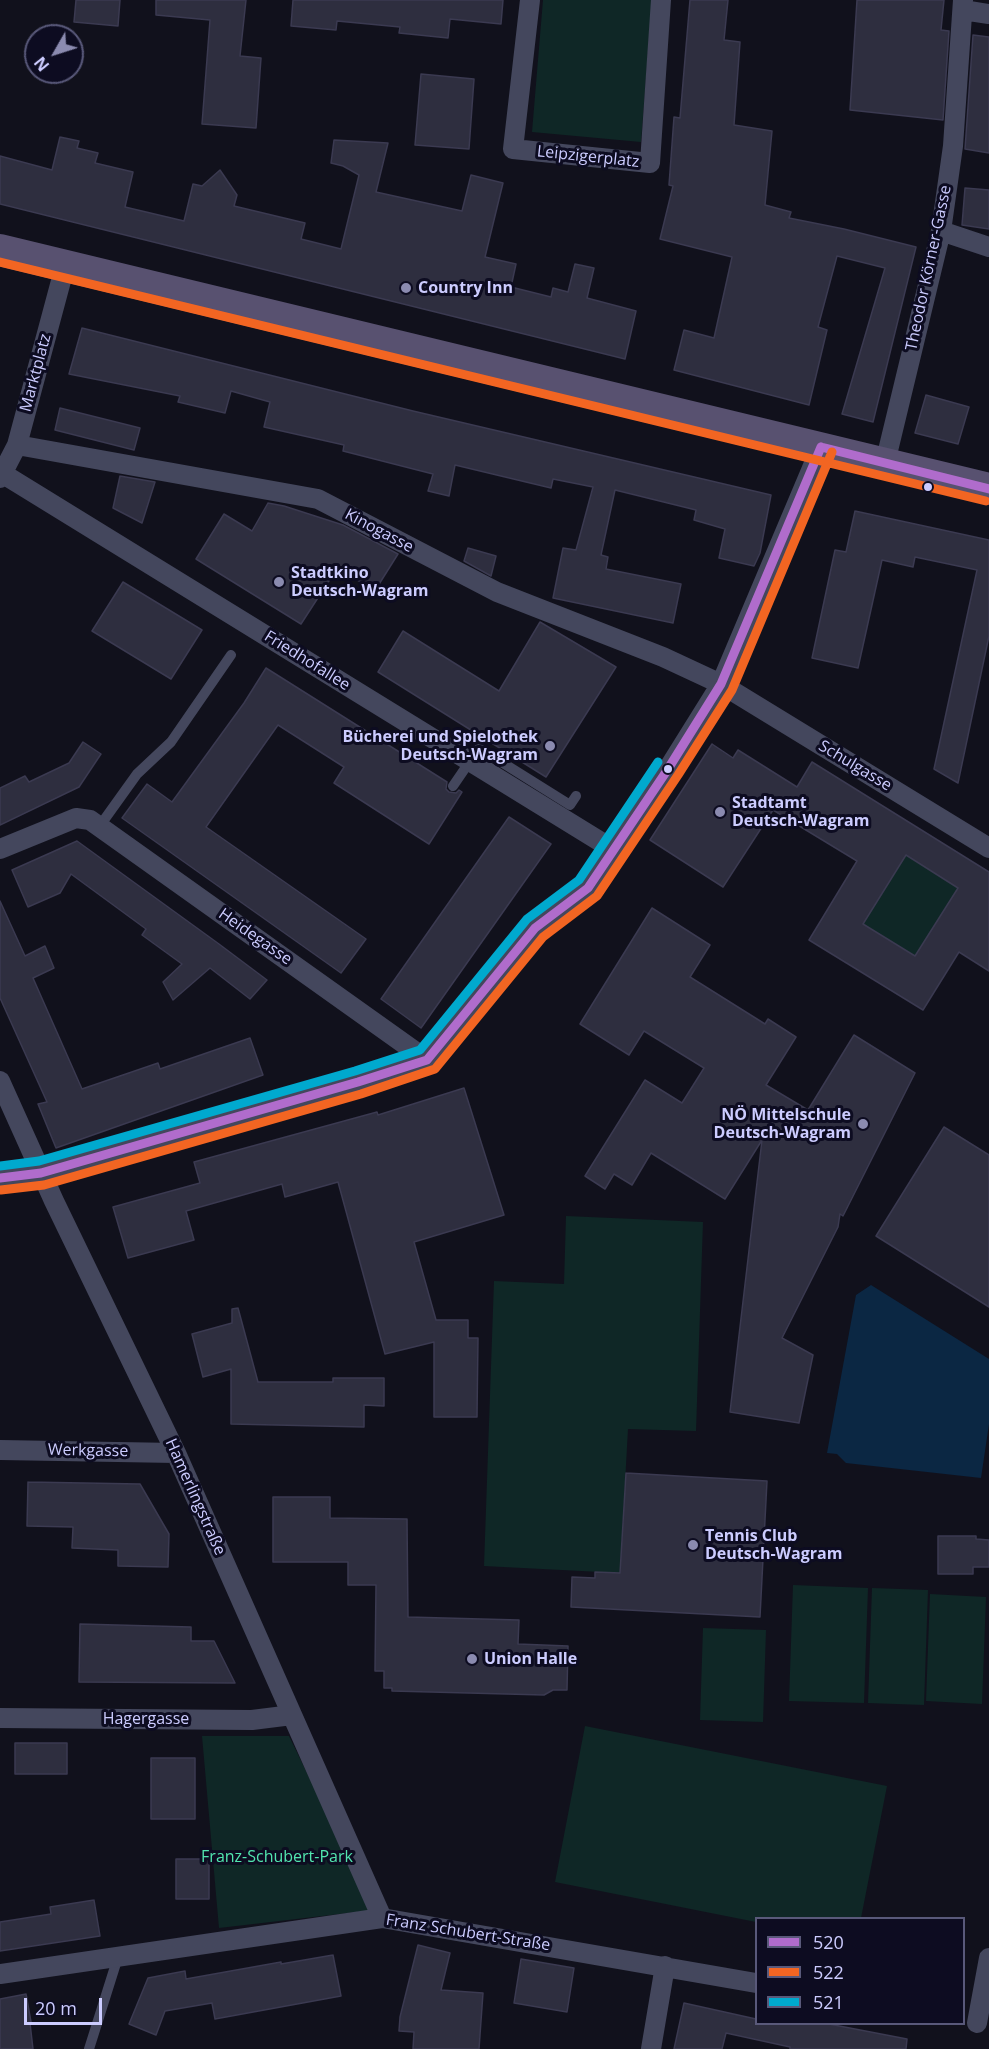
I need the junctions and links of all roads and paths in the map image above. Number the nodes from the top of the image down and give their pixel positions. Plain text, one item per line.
1 (531, 0) edge
2 (662, 0) edge
3 (963, 5) edge
4 (989, 14) edge
5 (941, 231) junction
6 (989, 246) edge
7 (0, 250) edge
8 (65, 266) junction
9 (17, 445) junction
10 (821, 447) junction
11 (885, 463) junction
12 (1, 474) edge
13 (989, 489) edge
14 (231, 655) dead end
15 (721, 684) junction
16 (470, 762) junction
17 (453, 786) dead end
18 (576, 796) dead end
19 (90, 822) junction
20 (989, 848) edge
21 (0, 849) edge
22 (614, 850) junction
23 (427, 1060) junction
24 (0, 1081) edge
25 (42, 1173) junction
26 (0, 1178) edge
27 (0, 1450) edge
28 (176, 1453) junction
29 (292, 1715) junction
30 (0, 1718) edge
31 (382, 1918) junction
32 (118, 1957) junction
33 (989, 1958) edge
34 (665, 1966) junction
35 (0, 1974) edge
36 (755, 1983) edge
37 (976, 2023) edge
38 (89, 2049) edge
39 (651, 2049) edge

1 - 2 street, Leipzigerplatz
3 - 4 street
3 - 5 street, Theodor Körner-Gasse
5 - 6 street
5 - 11 street, Theodor Körner-Gasse
7 - 8 main road
8 - 9 street, Marktplatz
8 - 10 main road
9 - 12 street, Marktplatz
9 - 15 street, Kinogasse
10 - 11 main road
10 - 15 street
11 - 13 main road
12 - 16 street, Friedhofallee
14 - 19 lane
15 - 20 street, Schulgasse
15 - 22 street
16 - 17 lane
16 - 18 lane
16 - 22 street, Friedhofallee
19 - 21 street
19 - 23 street, Heidegasse
22 - 23 street
23 - 25 street
24 - 25 street, Hamerlingstraße
25 - 26 street
25 - 28 street, Hamerlingstraße
27 - 28 street, Werkgasse
28 - 29 street, Hamerlingstraße
29 - 30 street, Hagergasse
29 - 31 street, Hamerlingstraße
31 - 32 street, Franz Schubert-Straße
31 - 34 street, Franz Schubert-Straße
32 - 35 street, Franz Schubert-Straße
32 - 38 lane
33 - 37 street
34 - 36 street, Franz Schubert-Straße
34 - 39 street

